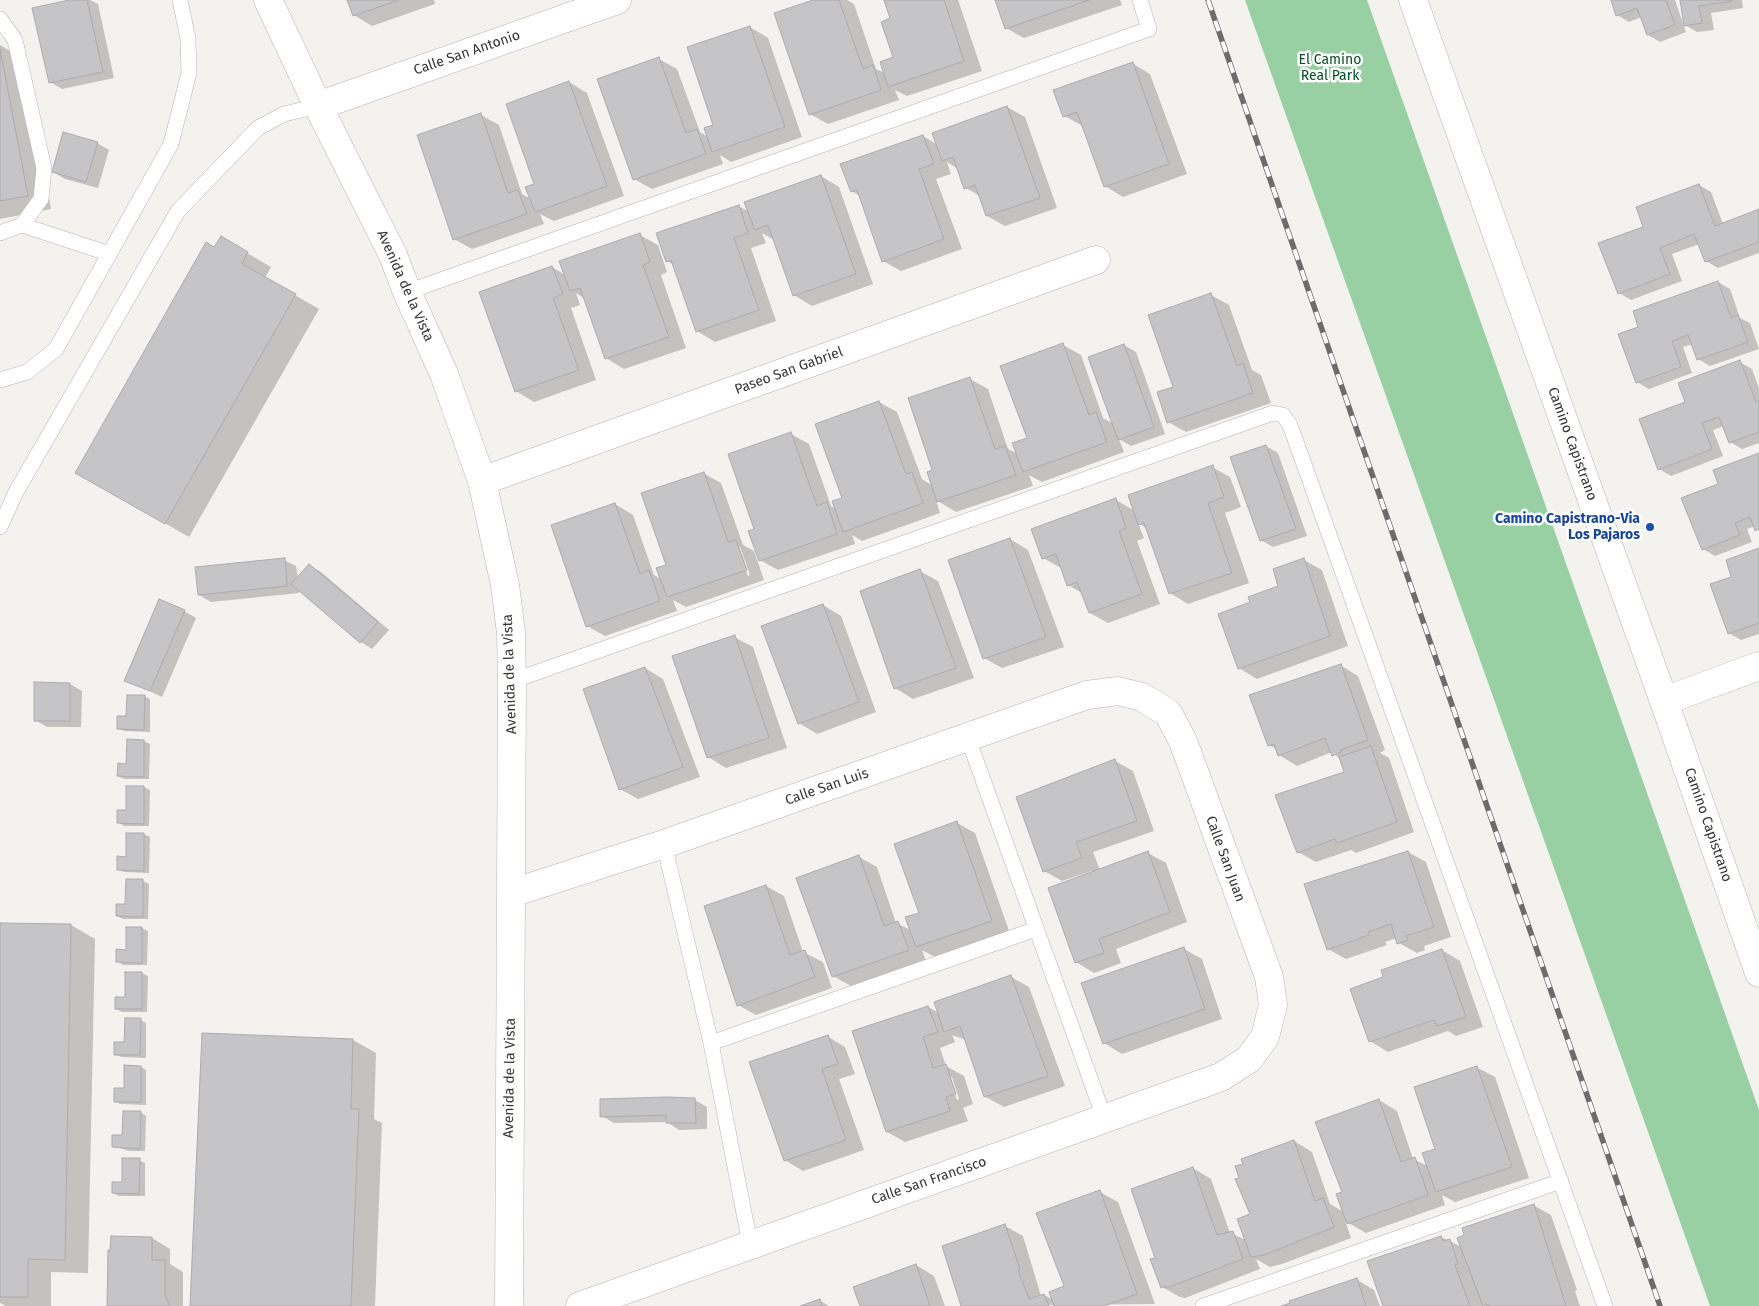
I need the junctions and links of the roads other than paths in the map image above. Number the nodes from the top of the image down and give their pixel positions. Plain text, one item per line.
1 (180, 0) edge
2 (268, 0) edge
3 (617, 0) edge
4 (1140, 0) edge
5 (1413, 0) edge
6 (0, 20) edge
7 (318, 106) junction
8 (22, 226) junction
9 (0, 233) edge
10 (110, 254) junction
11 (1096, 260) dead end
12 (406, 292) junction
13 (0, 380) edge
14 (482, 481) junction
15 (0, 527) edge
16 (1759, 666) edge
17 (512, 681) junction
18 (1142, 697) joint
19 (1664, 701) junction
20 (968, 738) junction
21 (664, 844) junction
22 (512, 892) junction
23 (1036, 929) junction
24 (1759, 973) edge
25 (1265, 1037) joint
26 (711, 1043) junction
27 (1105, 1120) junction
28 (1561, 1181) junction
29 (750, 1244) junction
30 (508, 1306) edge
31 (580, 1306) edge
32 (1203, 1306) edge
33 (1605, 1306) edge

1 - 10 lane
2 - 7 street, Avenida de la Vista
3 - 7 street, Calle San Antonio
4 - 12 lane
5 - 19 street, Camino Capistrano
6 - 8 lane
7 - 12 street, Avenida de la Vista
7 - 15 lane
8 - 9 lane
8 - 10 lane
10 - 13 lane
11 - 14 street, Paseo San Gabriel
12 - 14 street, Avenida de la Vista
14 - 17 street, Avenida de la Vista
16 - 19 street
17 - 22 street, Avenida de la Vista
17 - 28 lane
18 - 20 street, Calle San Luis
18 - 25 street, Calle San Juan
19 - 24 street, Camino Capistrano
20 - 21 street, Calle San Luis
20 - 23 lane
21 - 22 street, Calle San Luis
21 - 26 lane
22 - 30 street, Avenida de la Vista
23 - 26 lane
23 - 27 lane
25 - 27 street, Calle San Francisco
26 - 29 lane
27 - 29 street, Calle San Francisco
28 - 32 lane
28 - 33 lane
29 - 31 street, Calle San Francisco

